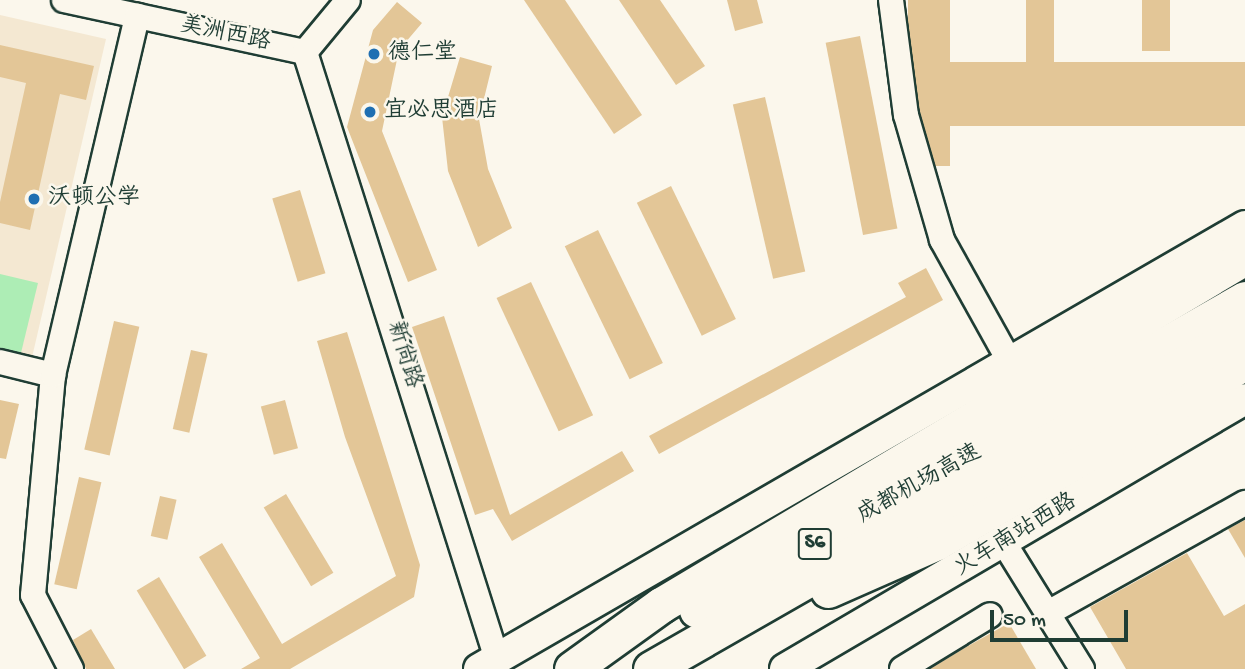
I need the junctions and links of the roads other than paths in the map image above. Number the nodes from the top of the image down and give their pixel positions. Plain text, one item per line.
1 (64, 0) edge
2 (348, 0) edge
3 (891, 0) edge
4 (137, 16) junction
5 (305, 52) junction
6 (1245, 226) edge
7 (1245, 257) edge
8 (1245, 299) edge
9 (1245, 329) edge
10 (0, 362) edge
11 (1010, 362) junction
12 (1245, 362) edge
13 (53, 375) junction
14 (1245, 399) edge
15 (1245, 503) edge
16 (1004, 543) junction
17 (1048, 613) junction
18 (990, 615) dead end
19 (488, 664) edge
20 (71, 669) edge
21 (572, 669) edge
22 (593, 669) edge
23 (651, 669) edge
24 (785, 669) edge
25 (902, 669) edge
26 (1083, 669) edge

1 - 4 street, 美洲西路
2 - 5 street
3 - 11 street
4 - 5 street, 美洲西路
4 - 13 street
5 - 19 street, 新尚路
6 - 11 main road
7 - 21 highway
8 - 22 highway, 成都机场高速 / S6
9 - 23 highway, 成都机场高速 / S6
10 - 13 street
11 - 19 main road
12 - 23 highway
13 - 20 street
14 - 16 main road, 火车南站西路
15 - 17 street
16 - 17 street
16 - 24 main road, 火车南站西路
17 - 26 street
18 - 25 street

